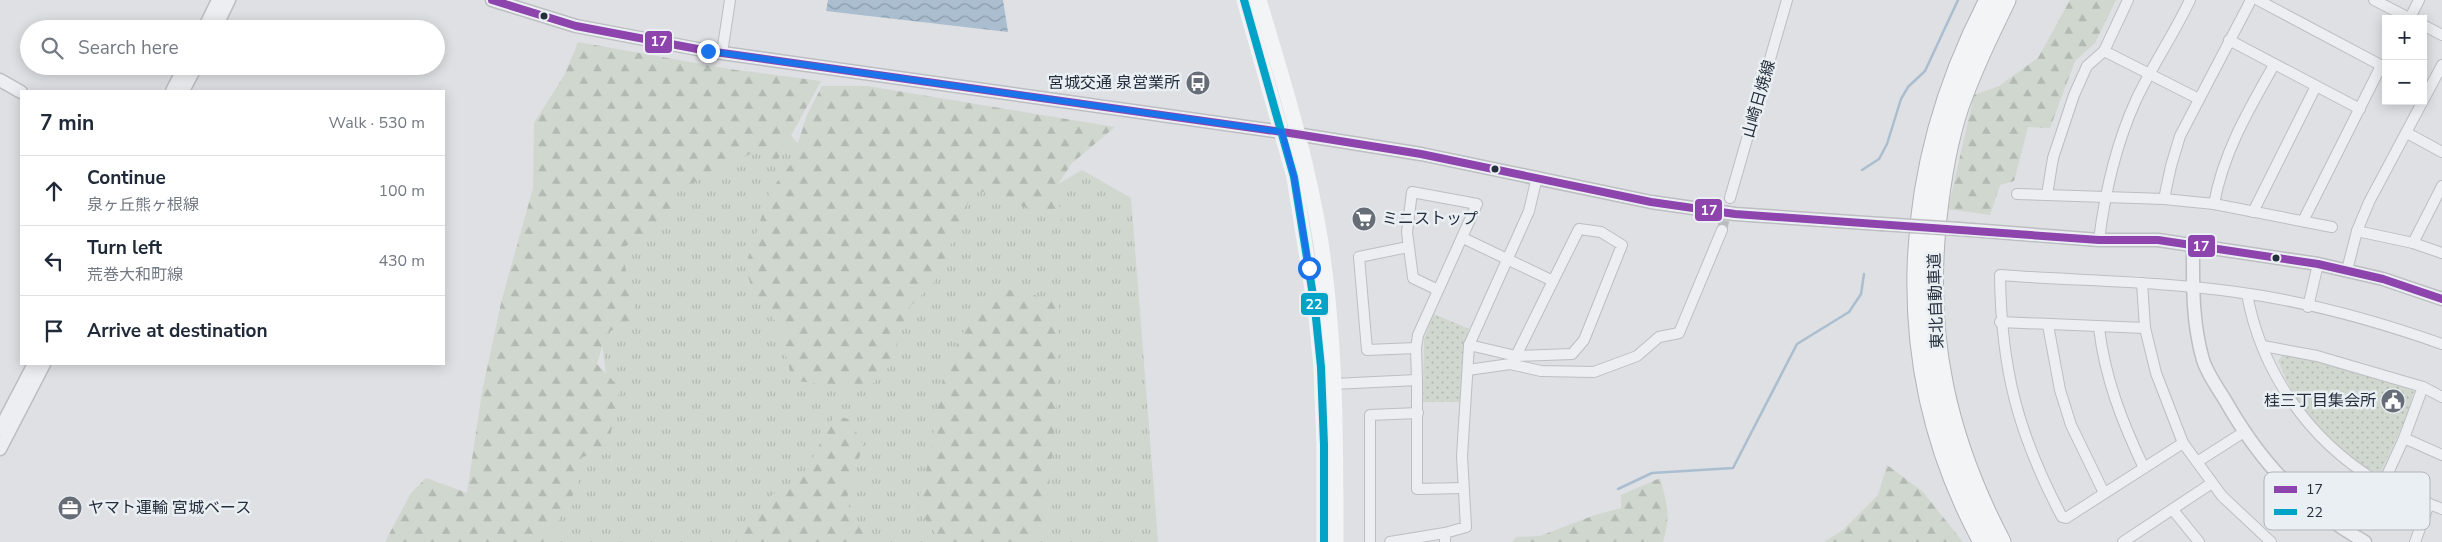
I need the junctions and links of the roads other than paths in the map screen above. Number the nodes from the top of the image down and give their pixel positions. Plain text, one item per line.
1 (218, 0) edge
2 (230, 0) edge
3 (492, 0) edge
4 (730, 0) edge
5 (1244, 0) edge
6 (1259, 0) edge
7 (1787, 0) edge
8 (1989, 0) edge
9 (2006, 0) edge
10 (2128, 0) edge
11 (2190, 0) edge
12 (2251, 0) edge
13 (2258, 0) edge
14 (2374, 0) edge
15 (2419, 0) edge
16 (2405, 15) edge
17 (2412, 15) edge
18 (208, 20) edge
19 (220, 20) edge
20 (2427, 27) edge
21 (2442, 35) edge
22 (2229, 40) junction
23 (2104, 50) junction
24 (722, 53) junction
25 (2274, 65) junction
26 (2442, 65) edge
27 (2382, 66) edge
28 (2382, 70) edge
29 (180, 75) edge
30 (191, 75) edge
31 (2150, 75) junction
32 (0, 80) edge
33 (2316, 86) junction
34 (2427, 86) edge
35 (173, 90) edge
36 (184, 90) edge
37 (20, 91) edge
38 (2199, 99) junction
39 (2419, 105) edge
40 (2360, 109) junction
41 (1289, 133) junction
42 (2407, 134) junction
43 (2442, 152) edge
44 (1536, 177) junction
45 (2442, 186) edge
46 (2017, 194) dead end
47 (2047, 195) junction
48 (1730, 198) tunnel mouth
49 (2104, 198) junction
50 (2164, 200) junction
51 (2214, 204) junction
52 (2253, 212) junction
53 (2303, 221) junction
54 (2332, 227) dead end
55 (1722, 230) tunnel mouth
56 (2357, 230) junction
57 (1463, 238) junction
58 (2099, 240) junction
59 (2413, 243) junction
60 (2194, 246) junction
61 (1408, 247) junction
62 (2442, 253) edge
63 (1508, 260) junction
64 (2318, 264) junction
65 (2347, 270) junction
66 (1553, 281) junction
67 (2142, 283) junction
68 (2193, 287) junction
69 (1438, 290) junction
70 (2247, 294) junction
71 (2442, 299) edge
72 (2308, 307) junction
73 (2000, 322) junction
74 (2048, 325) junction
75 (2099, 328) junction
76 (2145, 328) junction
77 (2442, 344) edge
78 (1469, 345) junction
79 (2263, 346) junction
80 (1416, 348) junction
81 (1516, 356) junction
82 (33, 365) edge
83 (43, 365) edge
84 (1468, 370) junction
85 (1417, 380) junction
86 (1333, 384) junction
87 (2423, 388) junction
88 (2442, 397) edge
89 (1418, 413) junction
90 (0, 430) edge
91 (2244, 432) junction
92 (2404, 438) junction
93 (2183, 443) junction
94 (0, 449) edge
95 (2442, 455) edge
96 (2197, 462) junction
97 (2144, 468) junction
98 (2274, 472) edge
99 (2366, 472) edge
100 (2389, 472) edge
101 (2212, 483) junction
102 (1463, 488) junction
103 (2104, 493) junction
104 (2430, 504) edge
105 (2442, 509) edge
106 (2173, 510) junction
107 (2346, 530) edge
108 (2419, 530) edge
109 (1445, 538) edge
110 (2130, 540) edge
111 (1324, 542) edge
112 (1336, 542) edge
113 (1370, 542) edge
114 (1390, 542) edge
115 (1984, 542) edge
116 (2001, 542) edge
117 (2199, 542) edge
118 (2271, 542) edge
119 (2365, 542) edge
120 (2415, 542) edge

1 - 18 street
2 - 19 street
3 - 24 street
4 - 24 street
5 - 41 main road
6 - 41 main road
7 - 48 street, 山崎日焼線
8 - 115 highway, 東北自動車道
9 - 116 highway, 東北自動車道
10 - 23 street
11 - 31 street
12 - 22 street
13 - 27 street
14 - 16 street
15 - 17 street
20 - 21 street
22 - 25 street
22 - 38 street
23 - 31 street
23 - 47 street
24 - 41 street
25 - 33 street
25 - 51 street
26 - 34 street
28 - 40 street
29 - 35 street
30 - 36 street
31 - 38 street
31 - 49 street
32 - 37 street
33 - 40 street
33 - 52 street
38 - 50 street
39 - 42 street
40 - 53 street
41 - 44 street
41 - 86 main road
41 - 111 main road
42 - 43 street
42 - 56 street
44 - 58 street, bridge
44 - 63 street
45 - 59 street
46 - 47 street
47 - 49 street
49 - 50 street
49 - 58 street
50 - 51 street
51 - 52 street
52 - 53 street
53 - 54 street
55 - 84 street
56 - 59 street
56 - 65 street
57 - 61 street
57 - 63 street
57 - 69 street
58 - 60 street
59 - 62 street
60 - 64 street
60 - 68 street
61 - 69 street
61 - 80 street
63 - 66 street
63 - 78 street
64 - 65 street
64 - 72 street
65 - 71 street
66 - 81 street
66 - 81 street
67 - 68 street
67 - 73 street
67 - 76 street
68 - 70 street
68 - 91 street
69 - 80 street
70 - 72 street
70 - 79 street
72 - 77 street
73 - 74 street
73 - 103 street
74 - 75 street
74 - 103 street
75 - 76 street
75 - 97 street
76 - 93 street
78 - 81 street
78 - 84 street
79 - 87 street
79 - 99 street
80 - 85 street
82 - 90 street
83 - 94 street
84 - 102 street
85 - 86 street
85 - 89 street
86 - 112 main road
87 - 88 street
87 - 92 street
89 - 102 street
89 - 113 street
91 - 96 street
91 - 98 street
92 - 95 street
92 - 100 street
93 - 96 street
93 - 97 street
96 - 101 street
97 - 103 street
101 - 106 street
101 - 118 street
102 - 109 street
104 - 105 street
106 - 110 street
106 - 117 street
107 - 119 street
108 - 120 street
109 - 114 street

